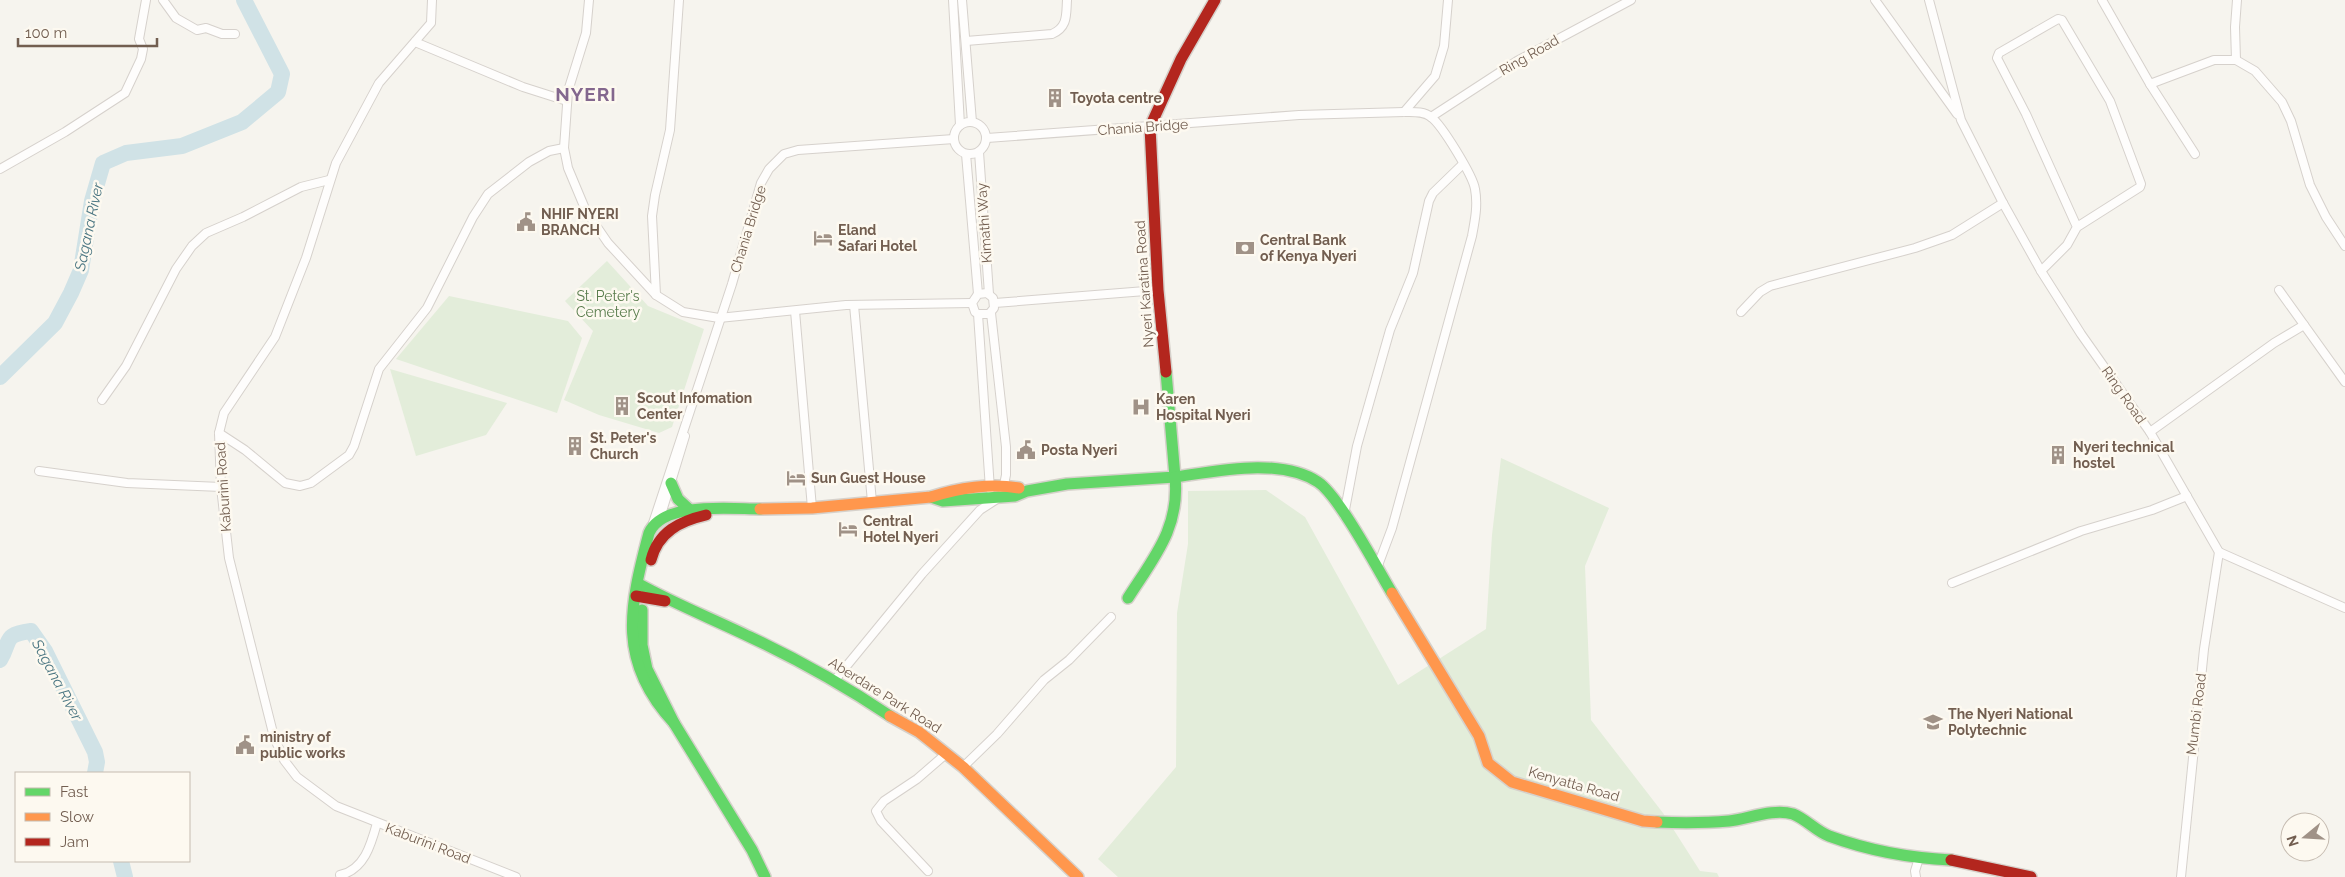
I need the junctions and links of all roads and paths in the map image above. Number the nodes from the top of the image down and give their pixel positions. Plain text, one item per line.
1 (146, 0) edge
2 (163, 0) edge
3 (432, 0) edge
4 (589, 0) edge
5 (679, 0) edge
6 (954, 0) edge
7 (962, 0) edge
8 (1067, 0) edge
9 (1215, 0) edge
10 (1448, 0) edge
11 (1630, 0) edge
12 (1875, 0) edge
13 (1929, 0) edge
14 (2102, 0) edge
15 (2237, 0) edge
16 (235, 34) dead end
17 (966, 41) junction
18 (415, 42) junction
19 (2236, 60) junction
20 (2150, 84) junction
21 (567, 101) junction
22 (1404, 112) junction
23 (1431, 116) junction
24 (1961, 120) junction
25 (972, 122) junction
26 (960, 125) junction
27 (1150, 127) junction
28 (987, 138) junction
29 (954, 139) junction
30 (564, 148) junction
31 (979, 152) junction
32 (966, 154) junction
33 (2195, 154) dead end
34 (1463, 164) junction
35 (0, 169) edge
36 (329, 180) junction
37 (2003, 203) junction
38 (2076, 227) junction
39 (2345, 246) edge
40 (2041, 271) junction
41 (1158, 290) junction
42 (2279, 290) dead end
43 (978, 294) junction
44 (990, 294) junction
45 (656, 295) junction
46 (972, 303) junction
47 (995, 303) junction
48 (854, 305) junction
49 (795, 311) junction
50 (1741, 312) dead end
51 (991, 313) junction
52 (978, 314) junction
53 (719, 318) junction
54 (2304, 325) junction
55 (2345, 382) edge
56 (102, 400) dead end
57 (688, 417) junction
58 (2150, 432) junction
59 (219, 434) junction
60 (39, 471) dead end
61 (1175, 476) junction
62 (671, 483) junction
63 (221, 487) junction
64 (995, 493) junction
65 (2187, 496) junction
66 (872, 502) junction
67 (812, 508) junction
68 (690, 510) junction
69 (728, 510) junction
70 (1344, 515) junction
71 (656, 523) junction
72 (653, 549) junction
73 (2219, 552) junction
74 (1377, 568) junction
75 (1952, 583) dead end
76 (641, 592) junction
77 (1128, 598) dead end
78 (2345, 608) edge
79 (1111, 618) dead end
80 (835, 680) junction
81 (947, 753) junction
82 (963, 766) junction
83 (377, 824) junction
84 (1919, 858) junction
85 (928, 872) dead end
86 (340, 876) dead end
87 (516, 877) edge
88 (765, 877) edge
89 (1078, 877) edge
90 (1916, 877) edge
91 (2031, 877) edge
92 (2180, 877) edge

1 - 35 street
2 - 16 street
3 - 18 street, Kaburini Road
4 - 21 street
5 - 45 street
6 - 26 street
7 - 17 street
8 - 17 street
9 - 27 main road, Nyeri Karatina Road
10 - 22 street
11 - 23 street, Ring Road
12 - 24 street, Ring Road
13 - 24 street, Ring Road
14 - 20 street
15 - 19 street
17 - 25 street
18 - 21 street
18 - 36 street, Kaburini Road
19 - 20 street
19 - 39 street
20 - 33 street
21 - 30 street
22 - 23 street, Chania Bridge
22 - 27 street, Chania Bridge
23 - 34 street
24 - 37 street, Ring Road
25 - 26 street
25 - 28 street
26 - 29 street
27 - 28 street, Chania Bridge
27 - 41 main road, Nyeri Karatina Road
28 - 31 street
29 - 32 street
29 - 53 street, Chania Bridge
30 - 45 street
30 - 59 street
31 - 32 street
31 - 44 street, Kimathi Way
32 - 43 street, Kimathi Way
34 - 70 street
34 - 74 street
36 - 56 street
36 - 59 street, Kaburini Road
37 - 40 street, Ring Road
37 - 50 street
38 - 38 street
38 - 40 street
40 - 58 street, Ring Road
41 - 47 street
41 - 61 main road, Nyeri Karatina Road
42 - 54 street
43 - 44 street
43 - 46 street
44 - 47 street
45 - 53 street
46 - 48 street
46 - 52 street
47 - 51 street
48 - 49 street
48 - 66 street
49 - 53 street
49 - 67 street
51 - 52 street
51 - 64 street
52 - 64 street
53 - 57 street, Chania Bridge
54 - 55 street
54 - 58 street
57 - 62 street, Chania Bridge
57 - 71 street, Chania Bridge
58 - 65 street, Ring Road
59 - 63 street, Kaburini Road
60 - 63 street
61 - 64 main road
61 - 70 main road, Kenyatta Road
61 - 77 main road, Nyeri Karatina Road
62 - 68 main road
62 - 71 street, Chania Bridge
63 - 83 street, Kaburini Road
64 - 66 main road
64 - 80 street
65 - 73 street, Ring Road
65 - 75 street
66 - 67 main road
67 - 69 main road
68 - 69 main road
68 - 71 main road
69 - 72 main road
70 - 74 main road, Kenyatta Road
71 - 72 street, Chania Bridge
71 - 76 main road
72 - 76 main road
73 - 78 street
73 - 92 street, Mumbi Road
74 - 84 main road, Kenyatta Road
76 - 80 main road, Aberdare Park Road
76 - 88 main road
79 - 82 street
80 - 81 main road, Aberdare Park Road
81 - 82 main road, Aberdare Park Road
81 - 85 street
82 - 89 main road, Aberdare Park Road
83 - 86 street
83 - 87 street, Kaburini Road
84 - 90 street
84 - 91 main road, Kenyatta Road

